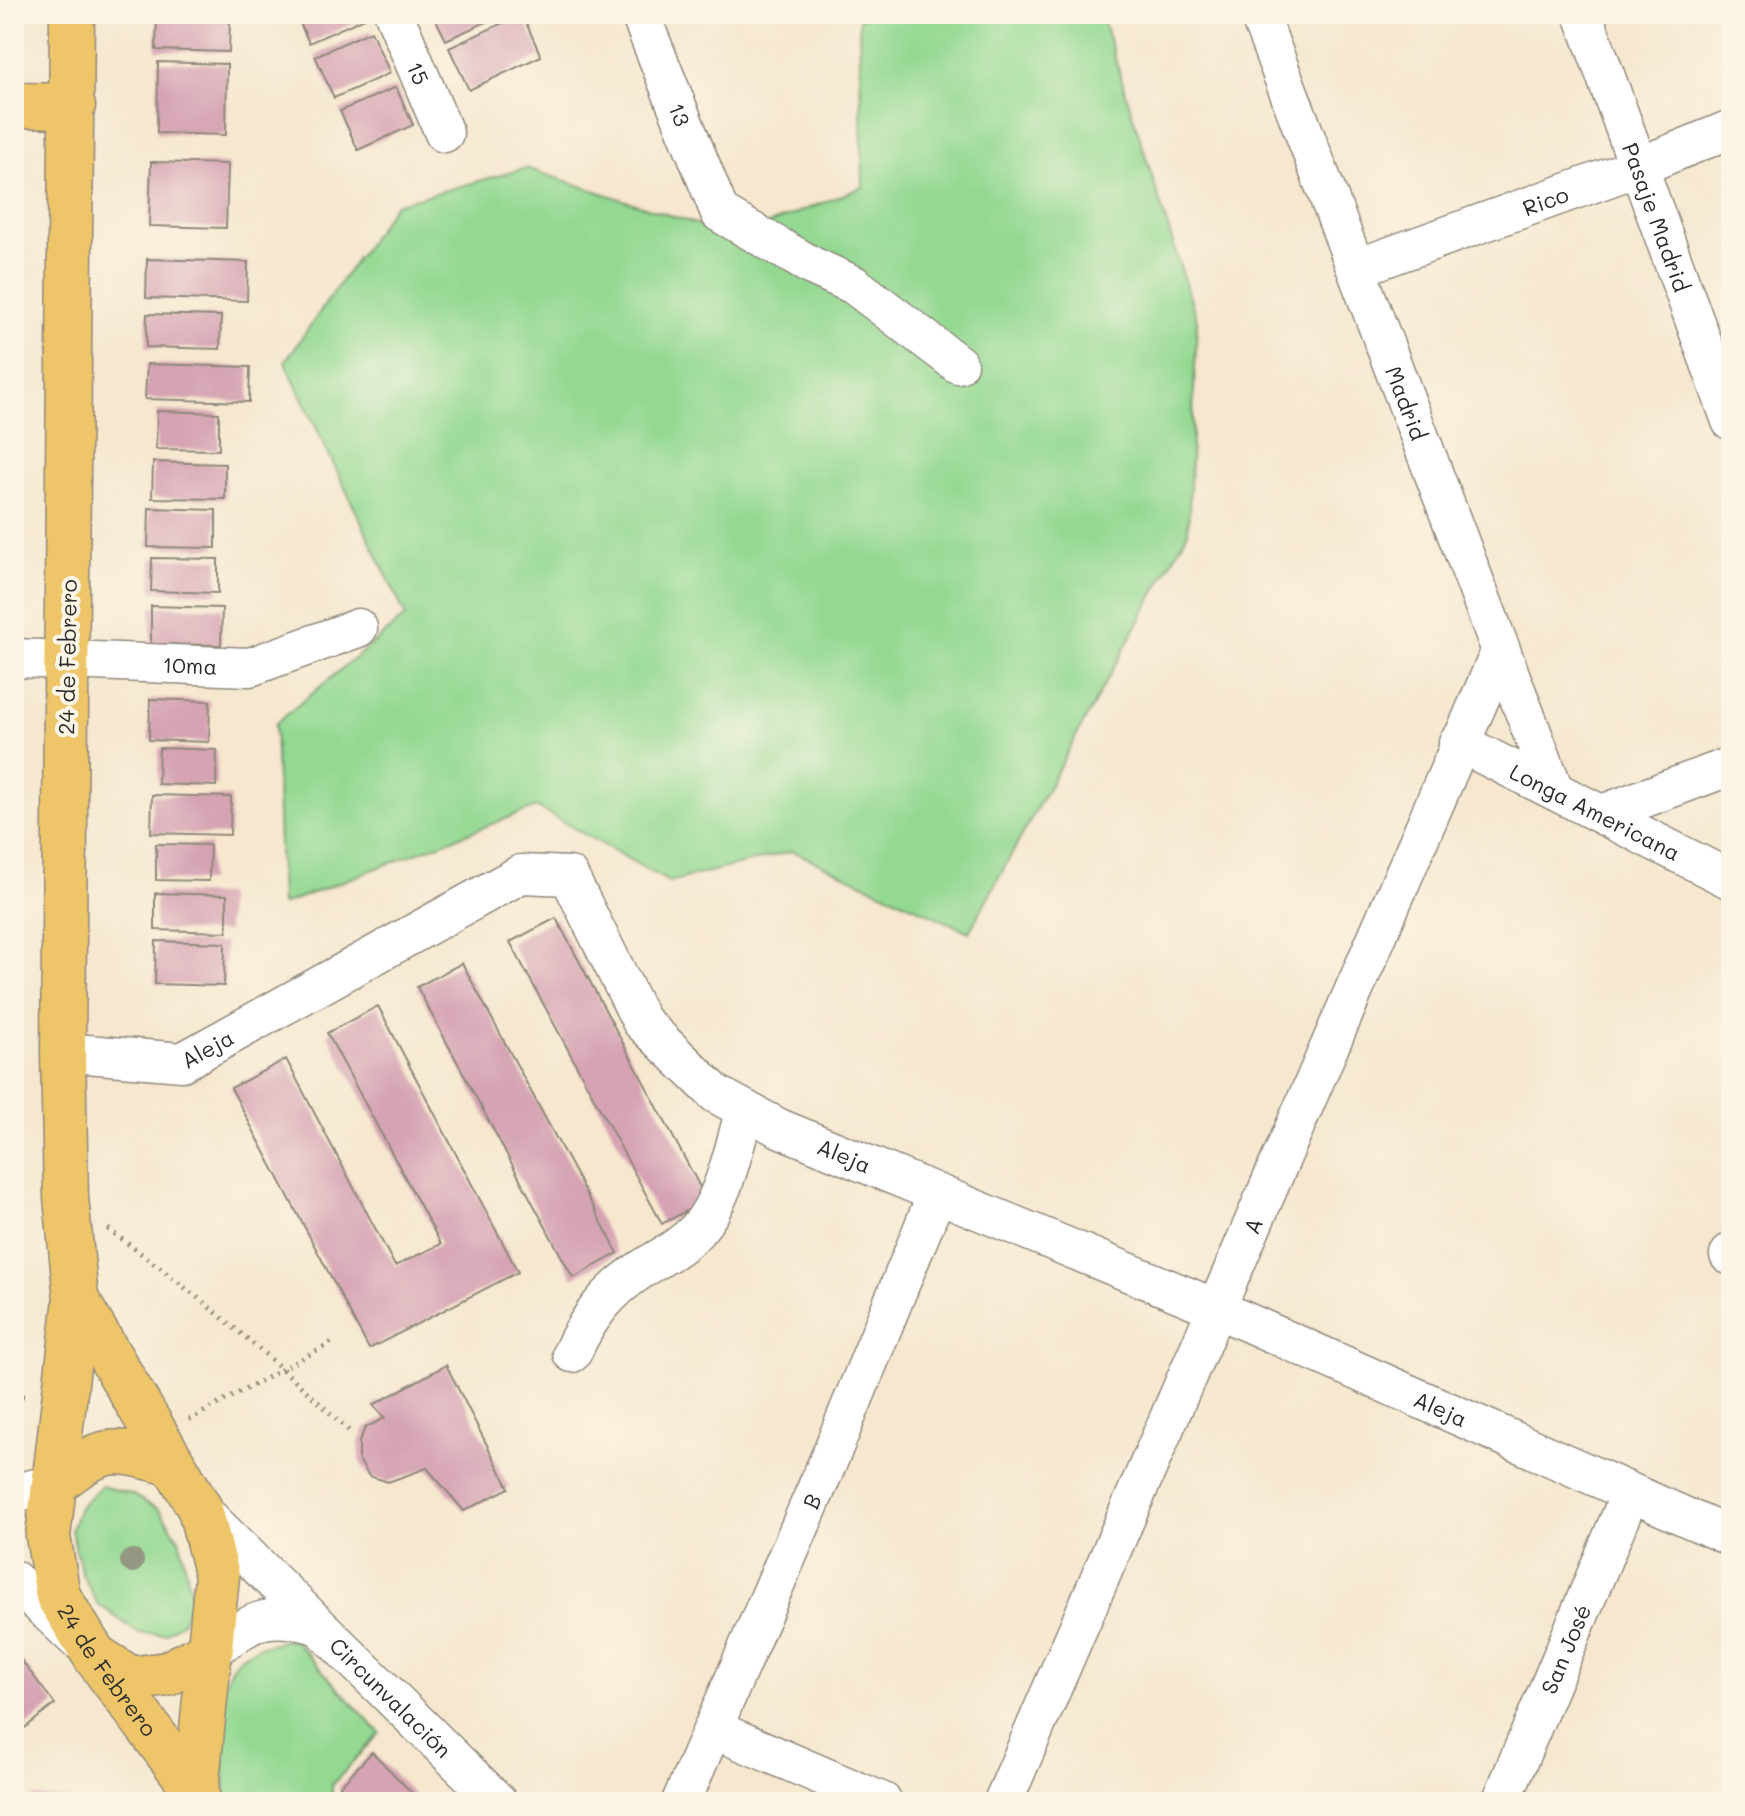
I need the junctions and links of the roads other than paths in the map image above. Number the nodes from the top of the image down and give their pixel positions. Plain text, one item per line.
1 (72, 14) edge
2 (394, 14) edge
3 (640, 14) edge
4 (1259, 14) edge
5 (1583, 14) edge
6 (14, 105) edge
7 (73, 106) junction
8 (1731, 129) edge
9 (444, 133) dead end
10 (1638, 167) junction
11 (1357, 268) junction
12 (958, 364) dead end
13 (1731, 421) edge
14 (358, 628) dead end
15 (1501, 650) junction
16 (68, 657) junction
17 (14, 658) edge
18 (1458, 742) junction
19 (1731, 766) edge
20 (1554, 790) junction
21 (1602, 814) junction
22 (1731, 880) edge
23 (63, 1052) junction
24 (745, 1110) junction
25 (936, 1196) junction
26 (76, 1299) junction
27 (1215, 1308) junction
28 (572, 1353) dead end
29 (165, 1451) junction
30 (34, 1488) edge
31 (1630, 1494) junction
32 (200, 1509) junction
33 (1731, 1537) edge
34 (14, 1580) edge
35 (317, 1625) junction
36 (211, 1651) junction
37 (95, 1656) junction
38 (713, 1729) junction
39 (197, 1796) edge
40 (498, 1802) edge
41 (681, 1802) edge
42 (883, 1802) edge
43 (1003, 1802) edge
44 (1501, 1802) edge

1 - 7 main road, 24 de Febrero
2 - 9 street, 15
3 - 12 street, 13
4 - 11 street, Madrid
5 - 10 street, Pasaje Madrid
6 - 7 main road
7 - 16 main road, 24 de Febrero
8 - 10 street, Rico
10 - 11 street, Rico
10 - 13 street, Pasaje Madrid
11 - 15 street, Madrid
14 - 16 street, 10ma
15 - 18 street, A
15 - 20 street, Madrid
16 - 17 street, 10ma
16 - 23 main road, 24 de Febrero
18 - 20 street, Longa Americana
18 - 27 street, A
19 - 21 street
20 - 21 street, Longa Americana
21 - 22 street, Longa Americana
23 - 24 street, Aleja
23 - 26 main road, 24 de Febrero
24 - 25 street, Aleja
24 - 28 street
25 - 27 street, Aleja
25 - 38 street, B
26 - 29 main road, 24 de Febrero
26 - 30 main road, 24 de Febrero
27 - 31 street, Aleja
27 - 43 street, A
29 - 30 main road
29 - 32 main road, 24 de Febrero
30 - 37 main road, 24 de Febrero
31 - 33 street, Aleja
31 - 44 street, San José
32 - 35 street, Circunvalación
32 - 36 main road, 24 de Febrero
34 - 37 street
35 - 36 street, Circunvalación
35 - 40 street, Circunvalación
36 - 37 main road
36 - 39 main road, 24 de Febrero
37 - 39 main road, 24 de Febrero
38 - 41 street, B
38 - 42 street

